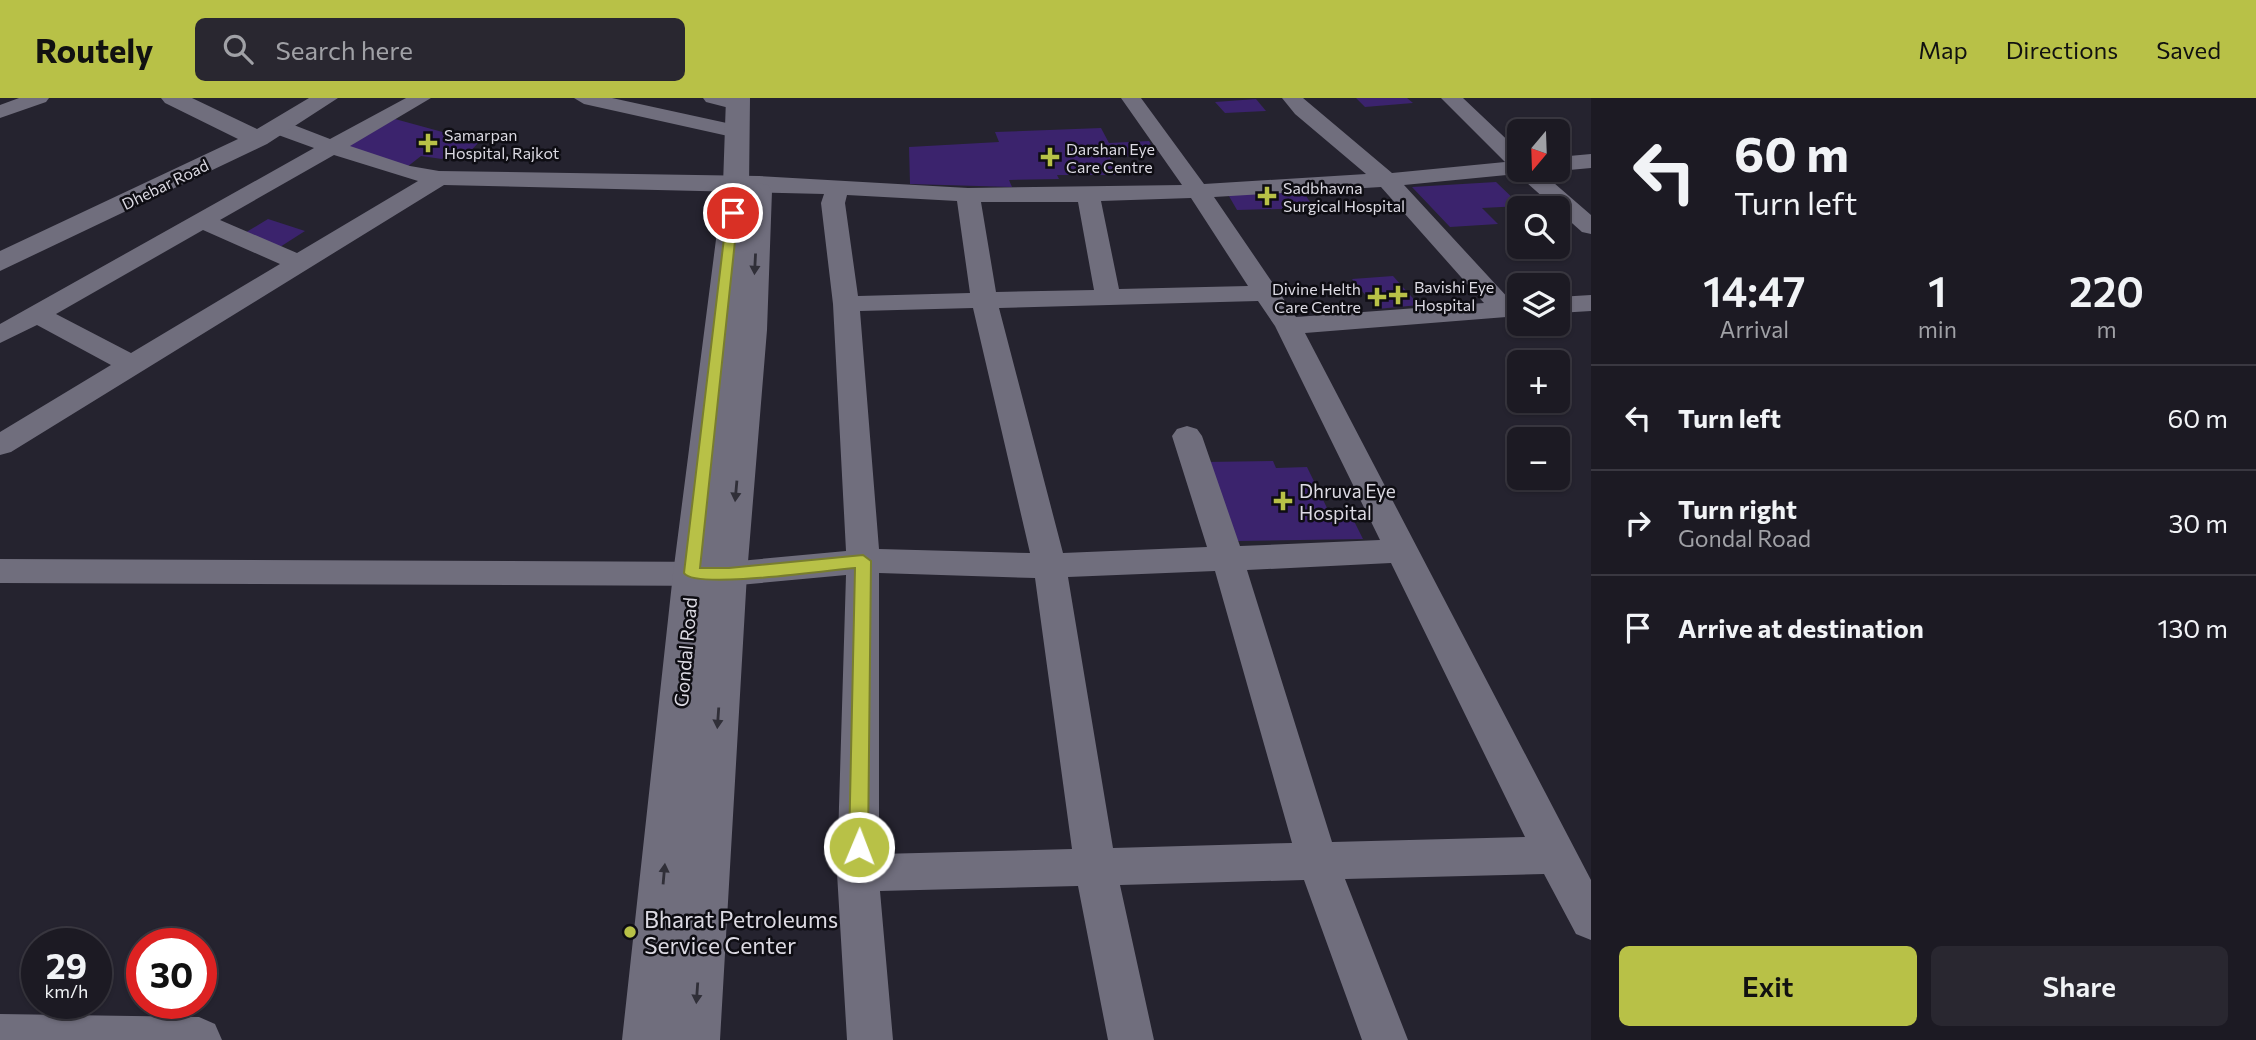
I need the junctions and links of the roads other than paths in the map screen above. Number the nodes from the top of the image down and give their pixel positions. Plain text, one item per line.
1 (39, 98) edge
2 (173, 98) edge
3 (326, 98) edge
4 (422, 98) edge
5 (584, 98) edge
6 (1131, 98) edge
7 (1292, 98) edge
8 (1451, 98) edge
9 (737, 106) edge
10 (0, 112) edge
11 (268, 133) junction
12 (332, 147) junction
13 (1507, 153) edge
14 (1591, 162) edge
15 (1570, 163) edge
16 (1507, 166) edge
17 (439, 178) junction
18 (1387, 180) junction
19 (1540, 182) edge
20 (747, 184) junction
21 (836, 187) junction
22 (1198, 191) junction
23 (968, 195) junction
24 (1088, 195) junction
25 (200, 220) junction
26 (1591, 227) edge
27 (0, 262) edge
28 (301, 264) junction
29 (1265, 293) junction
30 (1108, 297) junction
31 (984, 301) junction
32 (1591, 303) edge
33 (846, 304) junction
34 (1570, 304) edge
35 (1507, 305) edge
36 (1507, 309) edge
37 (38, 316) junction
38 (1288, 326) junction
39 (0, 335) edge
40 (132, 365) junction
41 (1187, 436) dead end
42 (0, 445) edge
43 (1404, 551) junction
44 (1228, 559) junction
45 (863, 561) junction
46 (1050, 566) junction
47 (0, 571) edge
48 (710, 574) junction
49 (1555, 855) junction
50 (1317, 860) junction
51 (1095, 866) junction
52 (858, 873) junction
53 (1591, 920) edge
54 (0, 1037) edge
55 (199, 1040) edge
56 (649, 1040) edge
57 (693, 1040) edge
58 (870, 1040) edge
59 (1131, 1040) edge
60 (1385, 1040) edge

1 - 10 street
2 - 11 main road
3 - 11 main road, Dhebar Road
4 - 12 street
5 - 9 street
6 - 22 street
7 - 18 street
8 - 13 street
9 - 20 main road, Gondal Road
11 - 12 street
11 - 27 main road, Dhebar Road
12 - 17 street
12 - 25 street
14 - 15 street
16 - 18 street
17 - 20 street
17 - 28 street
18 - 22 street
18 - 35 street
19 - 26 street
20 - 21 street
20 - 48 main road, Gondal Road
21 - 23 street
21 - 33 street
22 - 24 street
22 - 29 street
23 - 24 street
23 - 31 street
24 - 30 street
25 - 28 street
25 - 37 street
28 - 40 street
29 - 30 street
29 - 38 street
30 - 31 street
31 - 33 street
31 - 46 street
32 - 34 street
33 - 45 street
36 - 38 street
37 - 39 street
37 - 40 street
38 - 43 street
40 - 42 street
41 - 44 street
43 - 44 street
43 - 49 street
44 - 46 street
44 - 50 street
45 - 46 street
45 - 48 street
45 - 52 street
46 - 51 street
47 - 48 street
56 -> 48 main road, Gondal Road
48 -> 57 main road, Gondal Road
49 - 50 street
49 - 53 street
50 - 51 street
50 - 60 street
51 - 52 street
51 - 59 street
52 - 58 street
54 - 55 street

